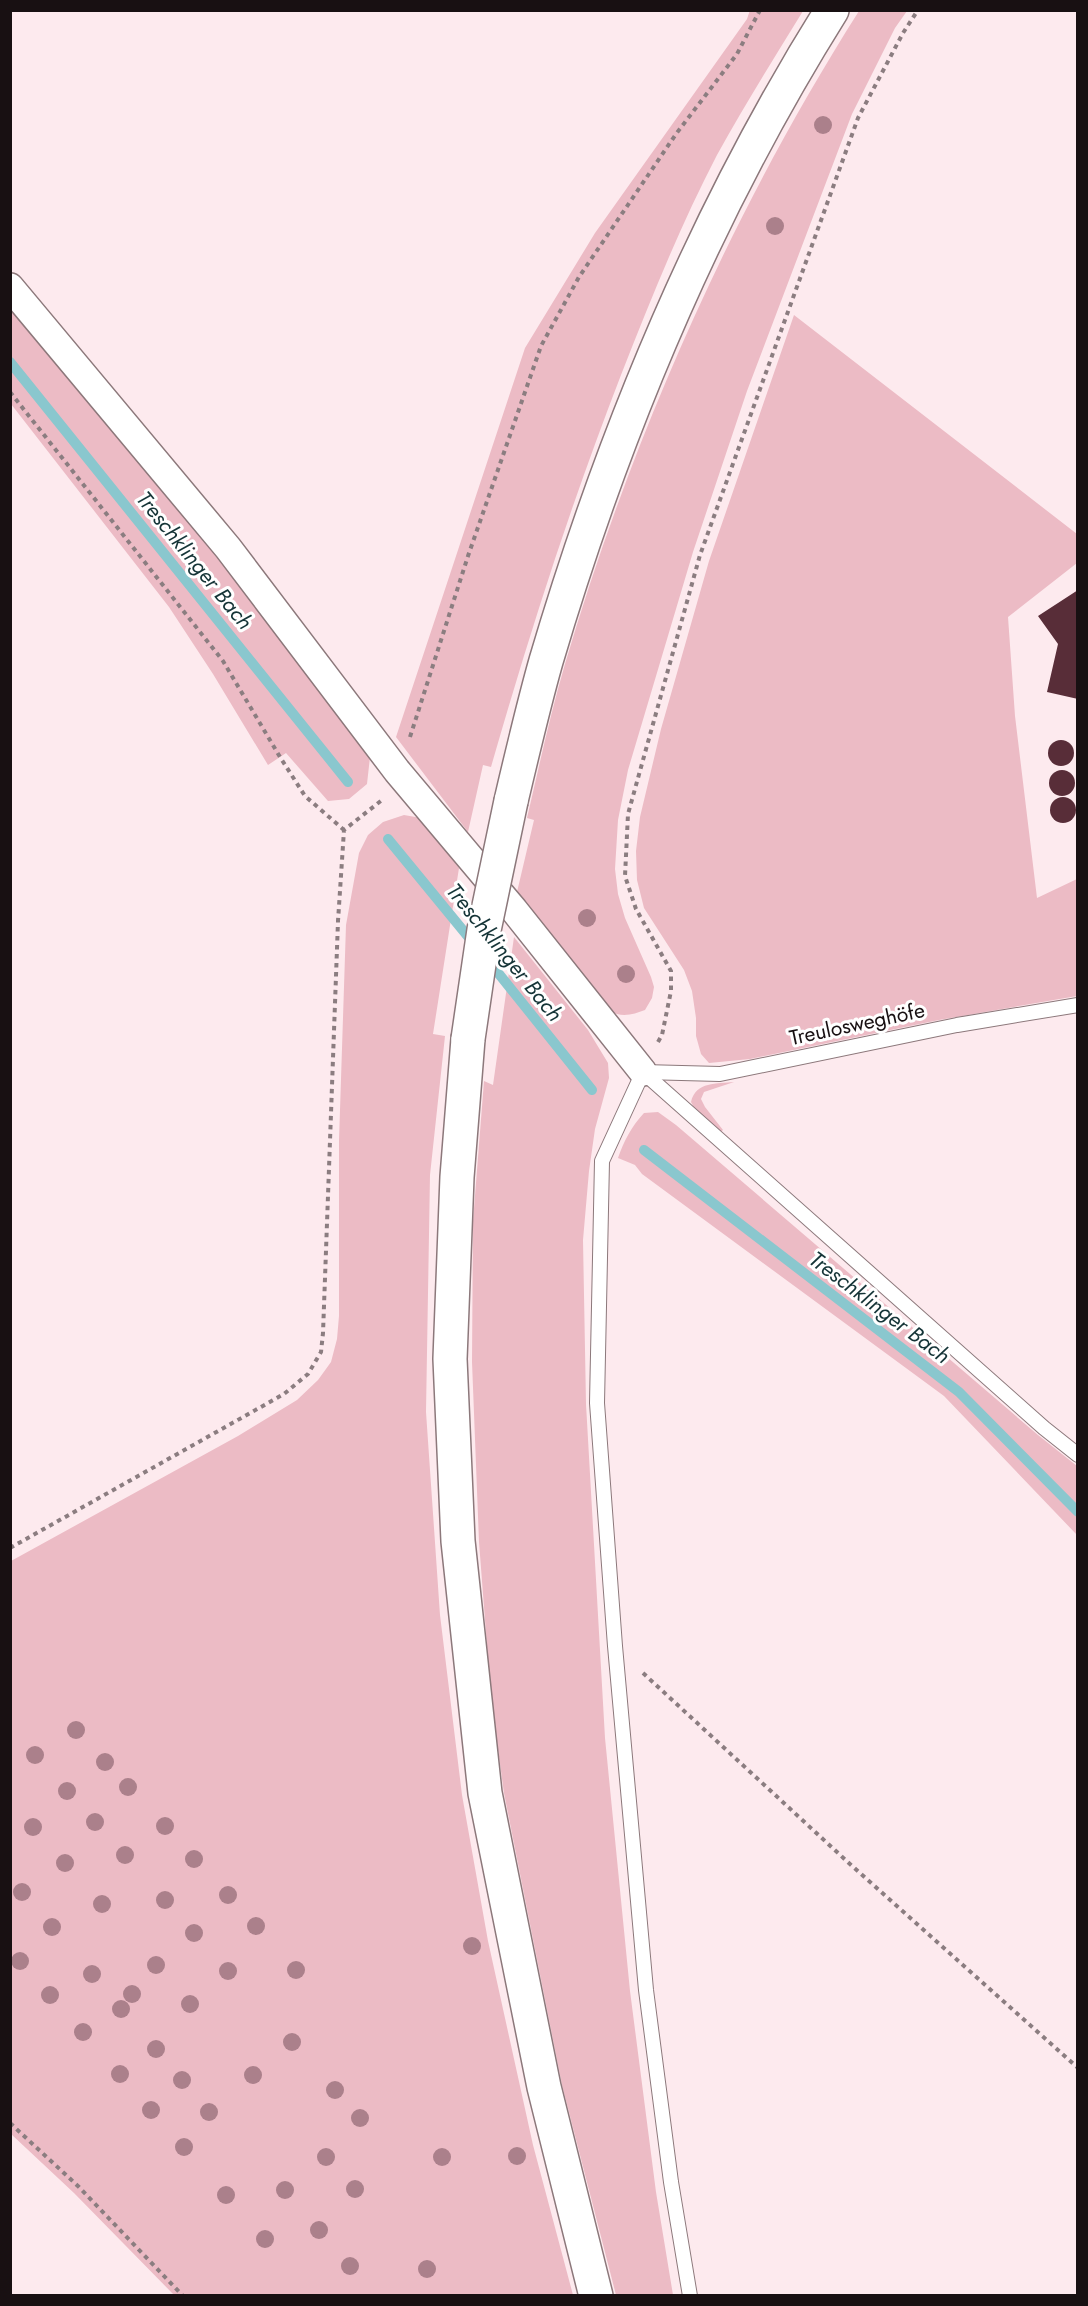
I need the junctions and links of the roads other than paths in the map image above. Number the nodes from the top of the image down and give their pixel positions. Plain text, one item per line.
1 (832, 10) edge
2 (10, 288) edge
3 (1077, 1005) edge
4 (643, 1072) junction
5 (1077, 1455) edge
6 (596, 2295) edge
7 (690, 2295) edge

1 - 6 main road, bridge
2 - 4 street
3 - 4 lane, Treulosweghöfe
4 - 5 lane
4 - 7 lane

